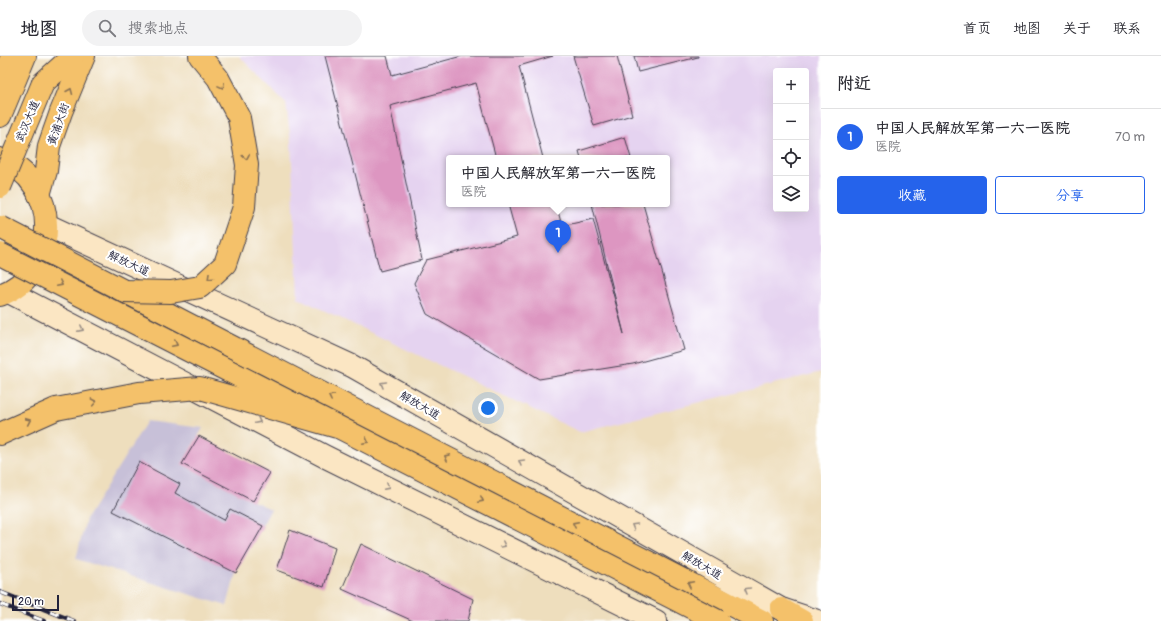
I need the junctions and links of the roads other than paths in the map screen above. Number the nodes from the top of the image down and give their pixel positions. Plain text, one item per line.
1 (12, 56) edge
2 (25, 56) edge
3 (54, 56) edge
4 (73, 56) edge
5 (84, 56) edge
6 (200, 56) edge
7 (43, 83) junction
8 (0, 86) edge
9 (0, 116) edge
10 (0, 159) edge
11 (0, 186) edge
12 (39, 195) junction
13 (47, 225) junction
14 (0, 227) edge
15 (0, 254) edge
16 (124, 291) junction
17 (4, 293) edge
18 (337, 427) junction
19 (0, 434) edge
20 (781, 609) junction
21 (656, 621) edge
22 (718, 621) edge
23 (762, 621) edge
24 (802, 621) edge
25 (817, 621) edge

1 - 8 main road
2 - 9 main road
3 - 7 main road, 武汉大道
4 - 7 main road
12 -> 5 main road, 黄浦大街
6 -> 16 main road, bridge
7 - 11 main road, 武汉大道, bridge
10 - 12 main road
12 - 13 main road
13 - 17 main road
20 -> 13 main road, 解放大道
14 - 16 main road, 解放大道, bridge
15 -> 18 main road, bridge
23 -> 16 main road, 解放大道
17 -> 21 main road
19 -> 18 main road, bridge
18 -> 22 main road, bridge
20 - 24 main road
20 - 25 main road, 解放大道

